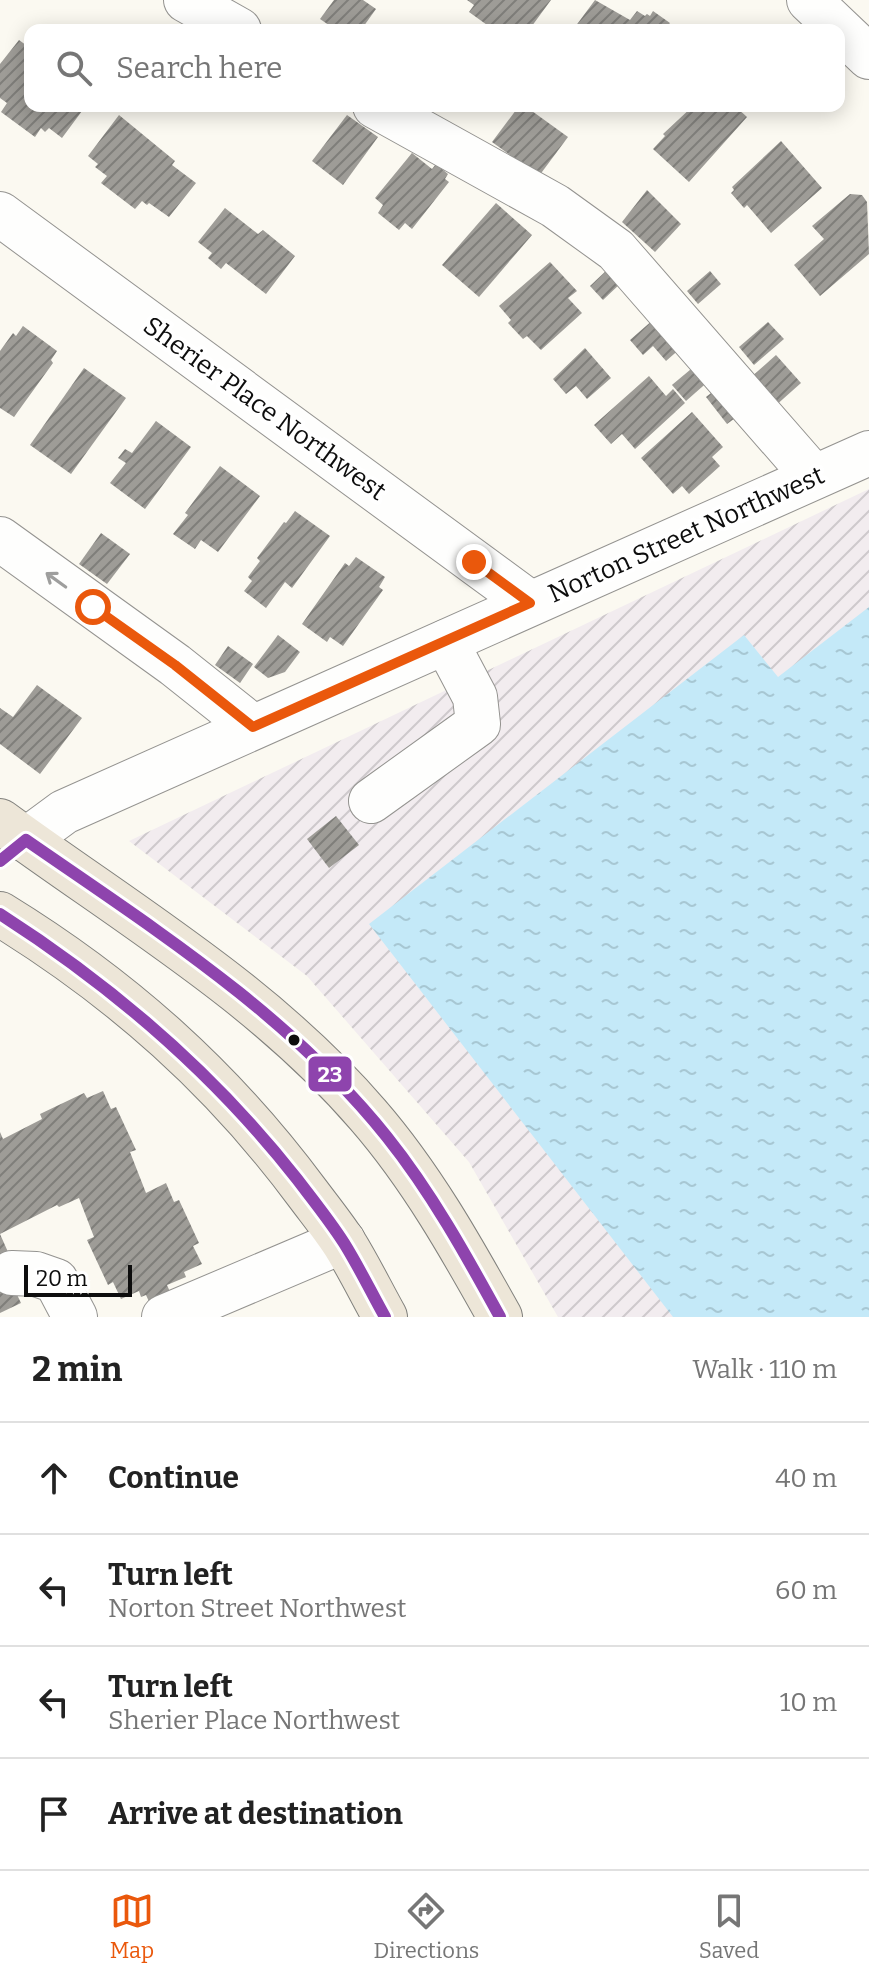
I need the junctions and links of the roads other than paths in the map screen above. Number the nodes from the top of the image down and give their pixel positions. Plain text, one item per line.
1 (186, 0) edge
2 (809, 0) edge
3 (228, 24) edge
4 (834, 24) edge
5 (845, 34) edge
6 (869, 57) edge
7 (386, 112) edge
8 (0, 214) edge
9 (869, 453) edge
10 (814, 477) junction
11 (0, 539) edge
12 (530, 603) junction
13 (446, 642) junction
14 (253, 727) junction
15 (371, 801) dead end
16 (9, 841) edge
17 (0, 914) edge
18 (343, 1241) junction
19 (12, 1273) dead end
20 (75, 1317) edge
21 (164, 1317) edge
22 (385, 1317) edge
23 (500, 1317) edge

1 - 3 street
2 - 4 street
5 - 6 street
7 - 10 street
8 - 12 street, Sherier Place Northwest
9 - 10 street, Norton Street Northwest
10 - 12 street, Norton Street Northwest
14 -> 11 street
12 - 13 street, Norton Street Northwest
13 - 14 street, Norton Street Northwest
13 - 15 street
14 - 16 street, Norton Street Northwest
16 - 23 main road
17 - 18 main road
18 - 21 street
18 - 22 main road
19 - 20 street

